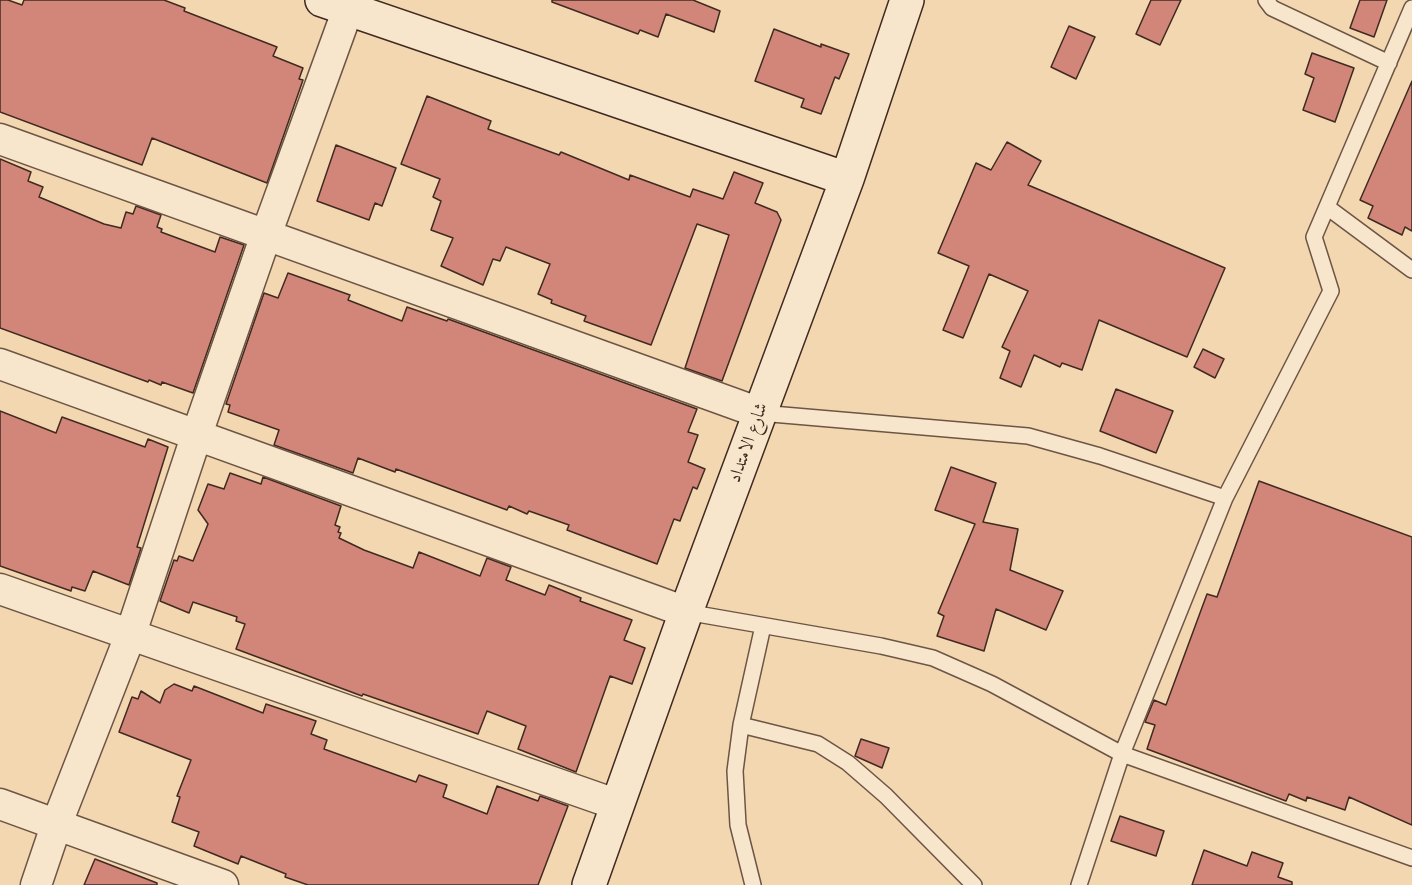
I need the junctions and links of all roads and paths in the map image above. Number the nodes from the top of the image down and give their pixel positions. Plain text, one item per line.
1 (907, 0) edge
2 (1266, 0) edge
3 (335, 5) edge
4 (1412, 8) edge
5 (1389, 63) junction
6 (0, 139) edge
7 (847, 179) junction
8 (1327, 207) junction
9 (266, 235) junction
10 (1412, 270) edge
11 (0, 364) edge
12 (760, 413) junction
13 (197, 434) junction
14 (1225, 498) junction
15 (0, 589) edge
16 (686, 612) junction
17 (763, 626) junction
18 (130, 636) junction
19 (741, 724) junction
20 (1122, 754) junction
21 (0, 804) edge
22 (618, 805) junction
23 (57, 823) junction
24 (1412, 858) edge
25 (36, 885) edge
26 (224, 885) edge
27 (589, 885) edge
28 (753, 885) edge
29 (974, 885) edge
30 (1079, 885) edge

1 - 7 street, شارع الامتداد
2 - 5 lane
3 - 7 street
3 - 9 street
4 - 5 lane
5 - 8 lane
6 - 9 street
7 - 12 street, شارع الامتداد
8 - 10 lane
8 - 14 lane
9 - 12 street
9 - 13 street
11 - 13 street
12 - 14 lane
12 - 16 street, شارع الامتداد
13 - 16 street
13 - 18 street
14 - 20 lane
15 - 18 street
16 - 17 lane
16 - 22 street, شارع الامتداد
17 - 19 lane
17 - 20 lane
18 - 22 street
18 - 23 street
19 - 28 lane
19 - 29 lane
20 - 24 lane
20 - 30 lane
21 - 23 street
22 - 27 street, شارع الامتداد
23 - 25 street
23 - 26 street

